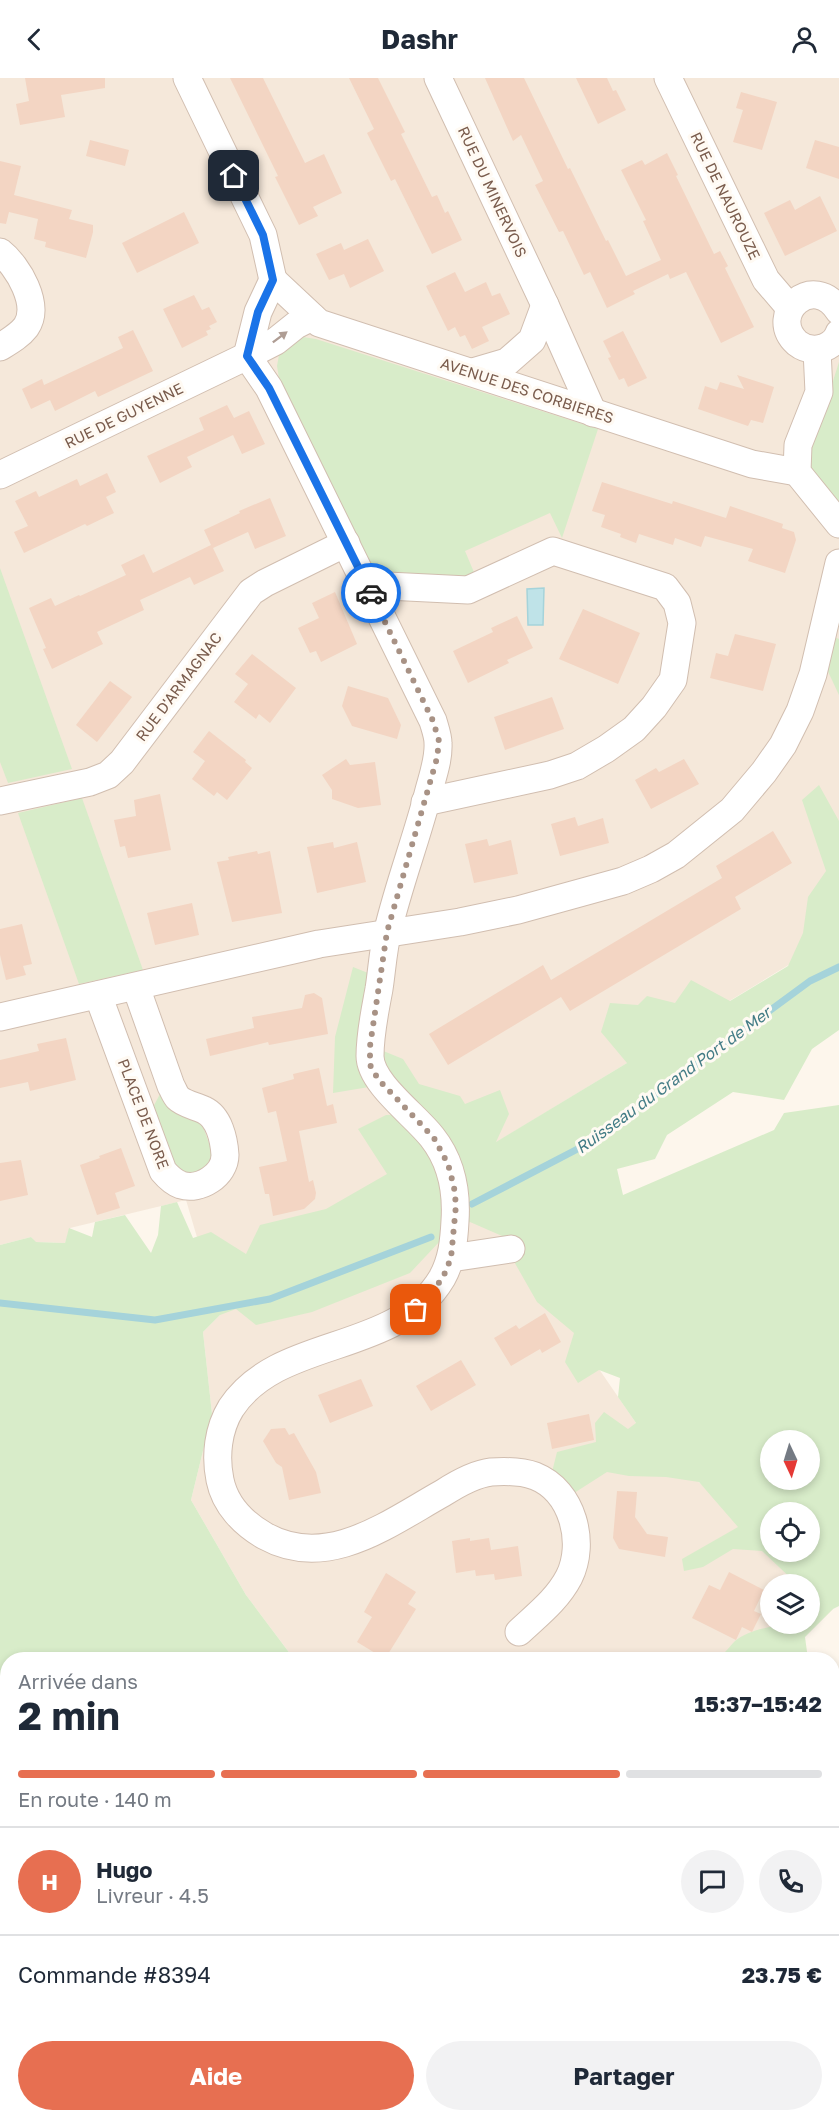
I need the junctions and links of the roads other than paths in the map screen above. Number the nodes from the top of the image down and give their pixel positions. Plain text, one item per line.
1 (187, 78) edge
2 (438, 78) edge
3 (668, 78) edge
4 (0, 252) edge
5 (273, 280) junction
6 (837, 303) edge
7 (545, 305) junction
8 (790, 308) junction
9 (312, 316) junction
10 (839, 333) edge
11 (0, 346) edge
12 (816, 350) junction
13 (247, 356) junction
14 (473, 372) junction
15 (593, 413) junction
16 (797, 472) junction
17 (0, 476) edge
18 (839, 524) edge
19 (346, 543) junction
20 (839, 563) edge
21 (367, 585) junction
22 (0, 801) edge
23 (425, 802) junction
24 (387, 932) junction
25 (136, 987) junction
26 (98, 995) junction
27 (0, 1017) edge
28 (511, 1249) dead end
29 (451, 1258) junction
30 (519, 1632) dead end

1 - 5 street
2 - 7 street, RUE DU MINERVOIS
3 - 8 street, RUE DE NAUROUZE
4 - 11 street
5 - 9 street, AVENUE DES CORBIERES
5 - 13 street
6 - 8 street
7 - 14 street
7 - 15 street, RUE DU MINERVOIS
8 - 12 street
13 -> 9 street, RUE DE GUYENNE
9 - 14 street, AVENUE DES CORBIERES
10 - 12 street
12 - 16 street
13 - 17 street, RUE DE GUYENNE
13 - 19 street
14 - 15 street, AVENUE DES CORBIERES
15 - 16 street, AVENUE DES CORBIERES
16 - 18 street
19 - 21 street
19 - 22 street, RUE D'ARMAGNAC
20 - 24 street
21 - 23 street
21 - 23 street
23 - 24 street
24 - 25 street
24 - 29 street
25 - 26 street
25 - 26 street, PLACE DE NORE
26 - 27 street
28 - 29 street
29 - 30 street

